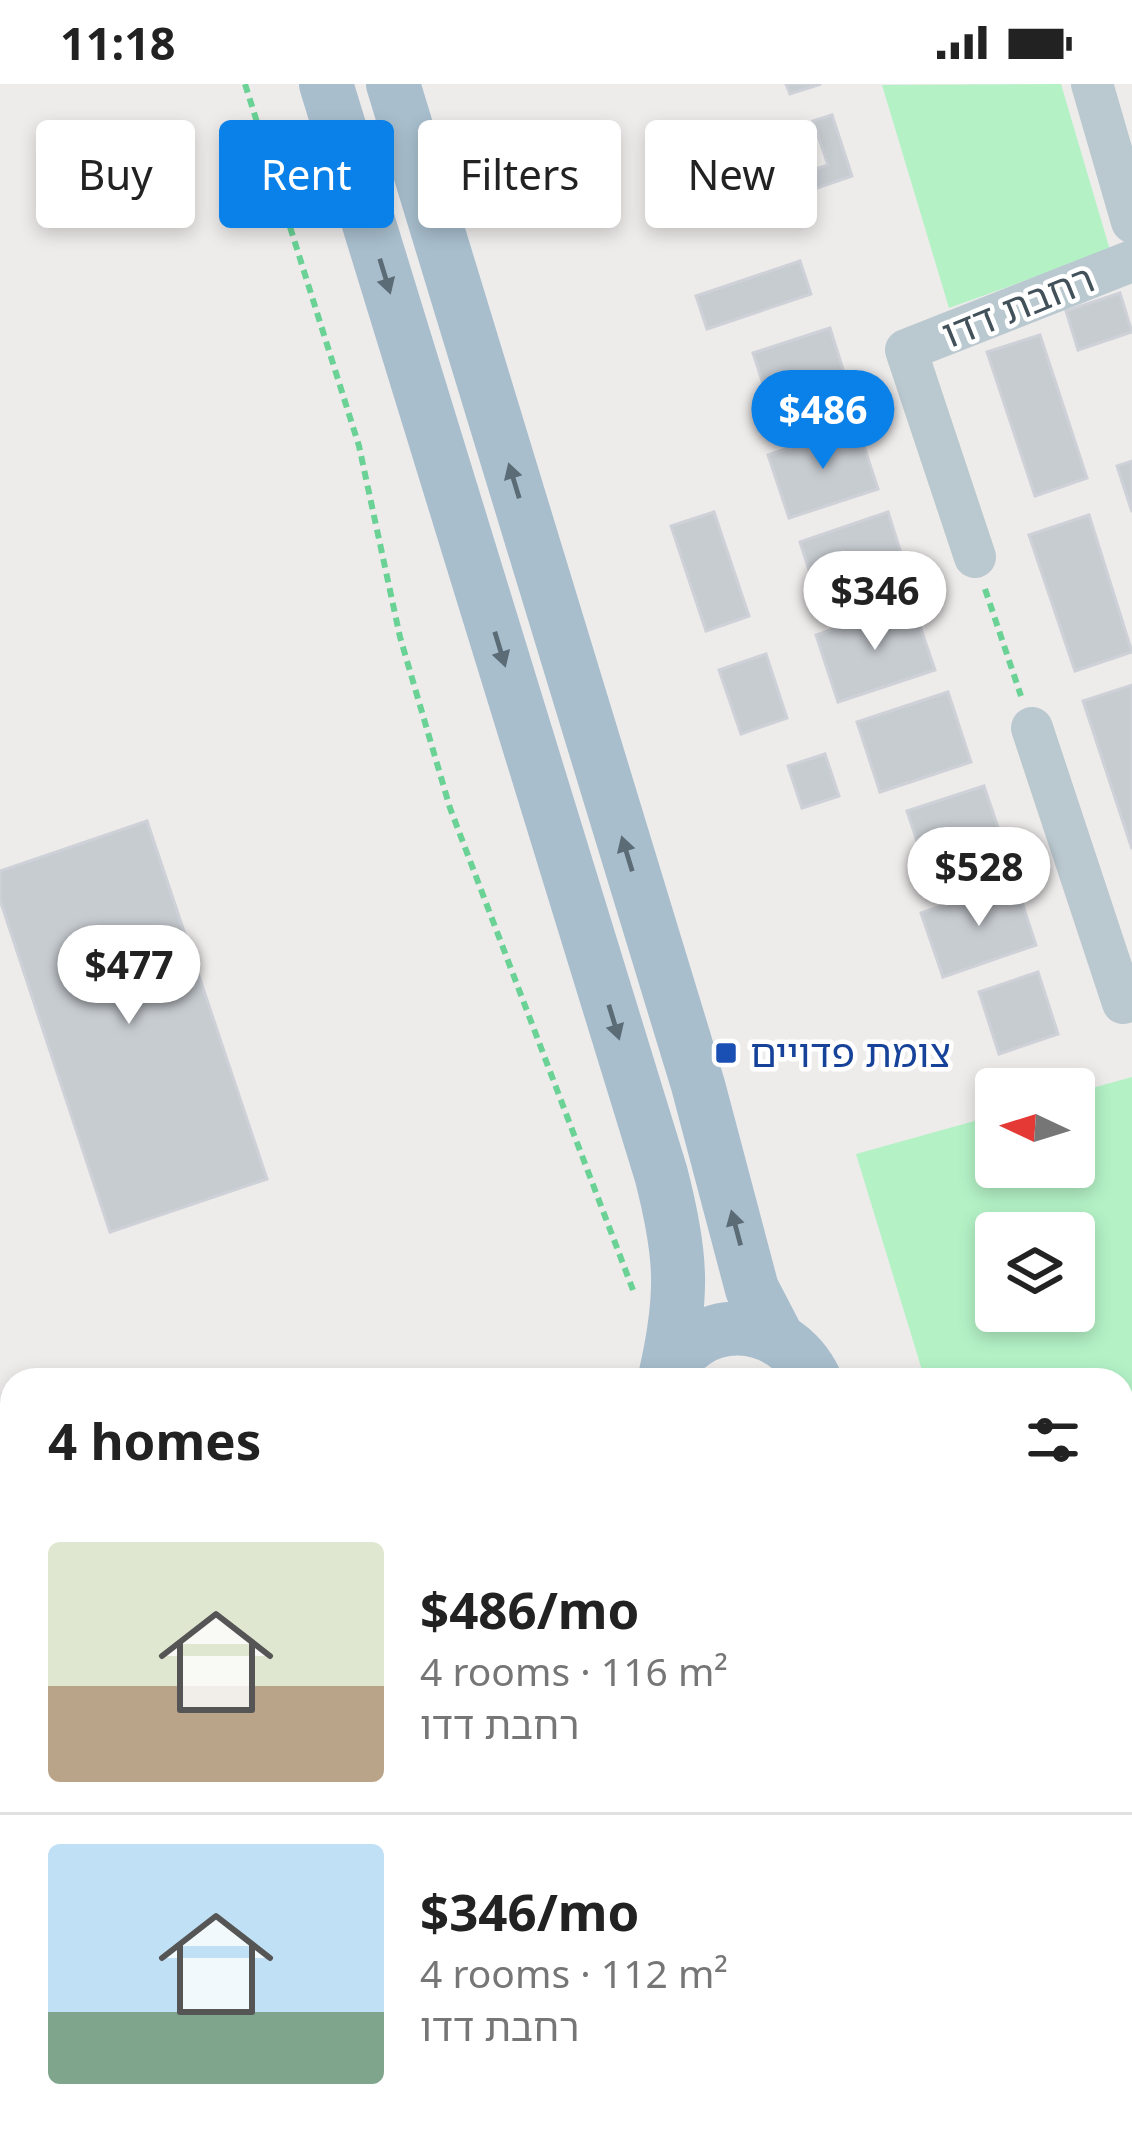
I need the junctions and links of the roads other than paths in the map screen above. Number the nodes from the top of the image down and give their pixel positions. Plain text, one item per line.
1 (326, 84) edge
2 (393, 84) edge
3 (1092, 84) edge
4 (1130, 204) edge
5 (1132, 261) edge
6 (975, 557) road end
7 (1032, 728) road end
8 (1132, 1000) edge
9 (777, 1337) junction
10 (667, 1368) edge
11 (672, 1368) edge
12 (808, 1368) edge

1 -> 10 main road
9 -> 2 main road
3 - 4 street
5 - 6 street, רחבת דדו
7 - 8 street
9 - 11 main road
9 - 12 main road

